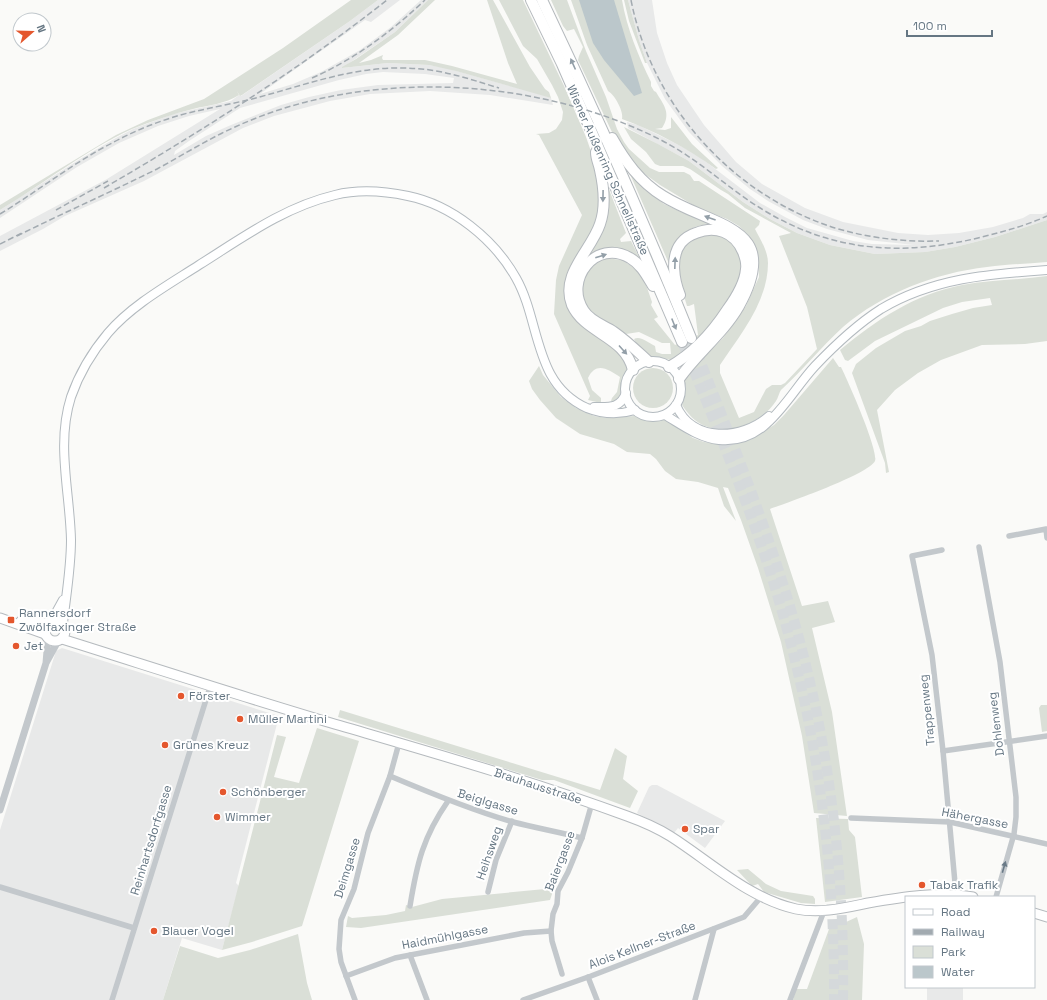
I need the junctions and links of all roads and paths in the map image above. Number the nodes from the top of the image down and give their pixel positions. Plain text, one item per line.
1 (531, 0) edge
2 (542, 0) edge
3 (600, 125) junction
4 (596, 142) junction
5 (1047, 270) edge
6 (667, 306) junction
7 (683, 317) junction
8 (649, 362) junction
9 (669, 367) junction
10 (633, 370) junction
11 (679, 379) junction
12 (626, 393) junction
13 (785, 402) junction
14 (676, 405) junction
15 (584, 406) junction
16 (635, 410) junction
17 (665, 415) junction
18 (1009, 536) dead end
19 (1047, 538) edge
20 (979, 547) dead end
21 (942, 550) dead end
22 (67, 590) junction
23 (0, 618) edge
24 (11, 620) junction
25 (50, 622) junction
26 (62, 633) junction
27 (46, 636) junction
28 (46, 663) junction
29 (210, 687) junction
30 (1047, 736) edge
31 (1009, 741) junction
32 (399, 743) junction
33 (943, 751) junction
34 (390, 776) junction
35 (448, 801) junction
36 (592, 803) junction
37 (0, 810) edge
38 (851, 818) dead end
39 (512, 821) junction
40 (950, 822) junction
41 (1013, 837) junction
42 (582, 838) junction
43 (1047, 844) edge
44 (0, 887) edge
45 (488, 892) dead end
46 (956, 894) junction
47 (909, 896) edge
48 (968, 896) edge
49 (996, 896) edge
50 (761, 897) junction
51 (905, 897) edge
52 (410, 906) dead end
53 (824, 911) junction
54 (1035, 913) edge
55 (1047, 917) edge
56 (134, 928) junction
57 (714, 929) junction
58 (551, 931) junction
59 (410, 955) junction
60 (562, 974) dead end
61 (346, 976) junction
62 (588, 977) junction
63 (112, 1000) edge
64 (355, 1000) edge
65 (427, 1000) edge
66 (523, 1000) edge
67 (597, 1000) edge
68 (695, 1000) edge
69 (790, 1000) edge

1 - 4 highway, Wiener Außenring Schnellstraße
3 -> 2 highway, Wiener Außenring Schnellstraße
3 - 7 highway, Wiener Außenring Schnellstraße
11 -> 3 highway
4 - 6 highway, Wiener Außenring Schnellstraße
4 -> 10 highway
5 - 13 main road
6 -> 7 highway, Wiener Außenring Schnellstraße
8 -> 6 highway
7 -> 9 highway
8 - 9 main road
8 - 10 main road
9 - 11 main road
10 - 12 main road
11 - 14 main road
12 - 15 main road
12 - 16 main road
13 - 14 main road
13 - 17 main road
14 - 17 main road
15 - 16 main road
15 - 22 main road
16 - 17 main road
18 - 19 street
20 - 31 street, Dohlenweg
21 - 33 street, Trappenweg
22 - 25 main road
22 - 26 main road
23 - 24 main road
24 - 25 main road
24 - 27 main road
25 - 26 main road
25 - 27 main road
26 - 27 main road
26 - 28 street
26 - 29 main road, Brauhausstraße
27 - 28 street
28 - 37 street
29 - 32 main road, Brauhausstraße
29 - 56 street, Reinhartsdorfgasse
30 - 31 street
31 - 33 street
31 - 41 street, Dohlenweg
32 - 34 street, Deimgasse
32 - 36 main road, Brauhausstraße
33 - 40 street, Trappenweg
34 - 35 street, Beiglgasse
34 - 61 street, Deimgasse
35 - 39 street, Beiglgasse
35 - 52 street
36 - 42 street, Baiergasse
36 - 50 main road, Brauhausstraße
38 - 40 street, Hähergasse
39 - 42 street, Beiglgasse
39 - 45 street, Heihsweg
40 - 41 street, Hähergasse
40 - 46 street, Trappenweg
41 - 43 street, Hähergasse
49 -> 41 street, Dohlenweg
42 - 58 street, Baiergasse
44 - 56 street
46 - 47 main road, Brauhausstraße
46 - 48 main road, Brauhausstraße
50 - 53 main road, Brauhausstraße
50 - 57 street, Alois Kellner-Straße
51 - 53 main road, Brauhausstraße
53 - 69 street
54 - 55 main road
56 - 63 street, Reinhartsdorfgasse
57 - 62 street, Alois Kellner-Straße
57 - 68 street
58 - 59 street, Haidmühlgasse
58 - 60 street, Baiergasse
59 - 61 street, Haidmühlgasse
59 - 65 street
61 - 64 street, Deimgasse
62 - 66 street, Alois Kellner-Straße
62 - 67 street

